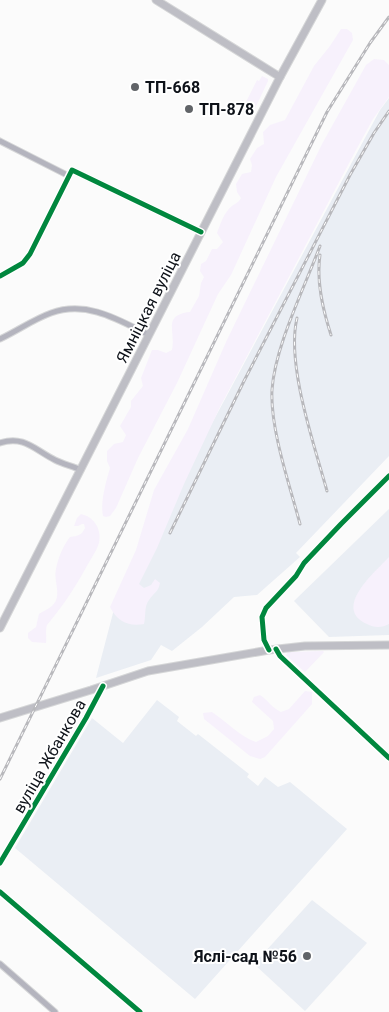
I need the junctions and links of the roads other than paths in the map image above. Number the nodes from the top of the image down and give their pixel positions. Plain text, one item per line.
1 (156, 0) edge
2 (322, 0) edge
3 (280, 77) junction
4 (0, 141) edge
5 (70, 173) junction
6 (201, 232) junction
7 (0, 276) edge
8 (149, 335) junction
9 (0, 339) edge
10 (0, 443) edge
11 (81, 470) junction
12 (389, 476) edge
13 (0, 628) edge
14 (389, 645) edge
15 (272, 650) junction
16 (103, 686) junction
17 (0, 718) edge
18 (389, 758) edge
19 (0, 863) edge
20 (0, 892) edge
21 (0, 964) edge
22 (55, 1012) edge
23 (140, 1012) edge

1 - 3 main road
2 - 3 main road, Ямніцкая вуліца
3 - 6 main road, Ямніцкая вуліца
4 - 5 street
5 - 6 street
5 - 7 street
6 - 8 main road, Ямніцкая вуліца
8 - 9 street
8 - 11 main road, Ямніцкая вуліца
10 - 11 street
11 - 13 main road, Ямніцкая вуліца
12 - 15 street
14 - 15 main road
15 - 16 main road
15 - 18 street
16 - 17 main road
16 - 19 street, вуліца Жбанкова
20 - 23 street
21 - 22 street

